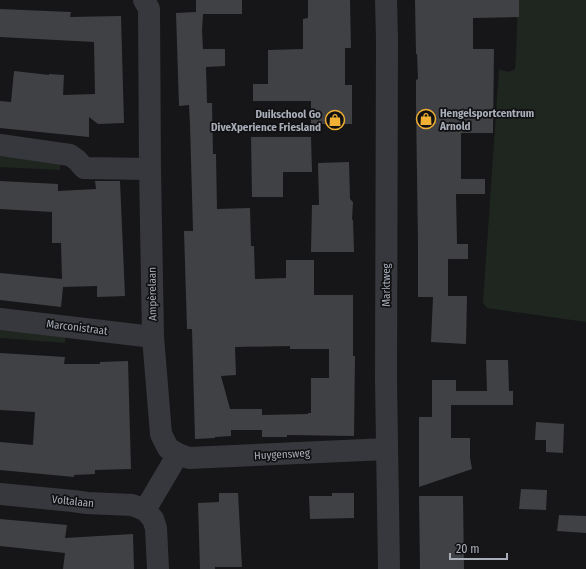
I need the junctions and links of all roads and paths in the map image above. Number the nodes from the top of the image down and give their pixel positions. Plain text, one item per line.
1 (144, 0) edge
2 (386, 0) edge
3 (0, 145) edge
4 (150, 169) junction
5 (0, 318) edge
6 (153, 337) junction
7 (387, 449) junction
8 (178, 454) junction
9 (0, 494) edge
10 (145, 510) junction
11 (158, 569) edge
12 (389, 569) edge

1 - 4 street, Ampèrelaan
2 - 7 street, Marktweg
3 - 4 street
4 - 6 street, Ampèrelaan
5 - 6 street, Marconistraat
6 - 8 street, Ampèrelaan
7 - 8 street, Huygensweg
7 - 12 street, Marktweg
8 - 10 street
9 - 10 street, Voltalaan
10 - 11 street

